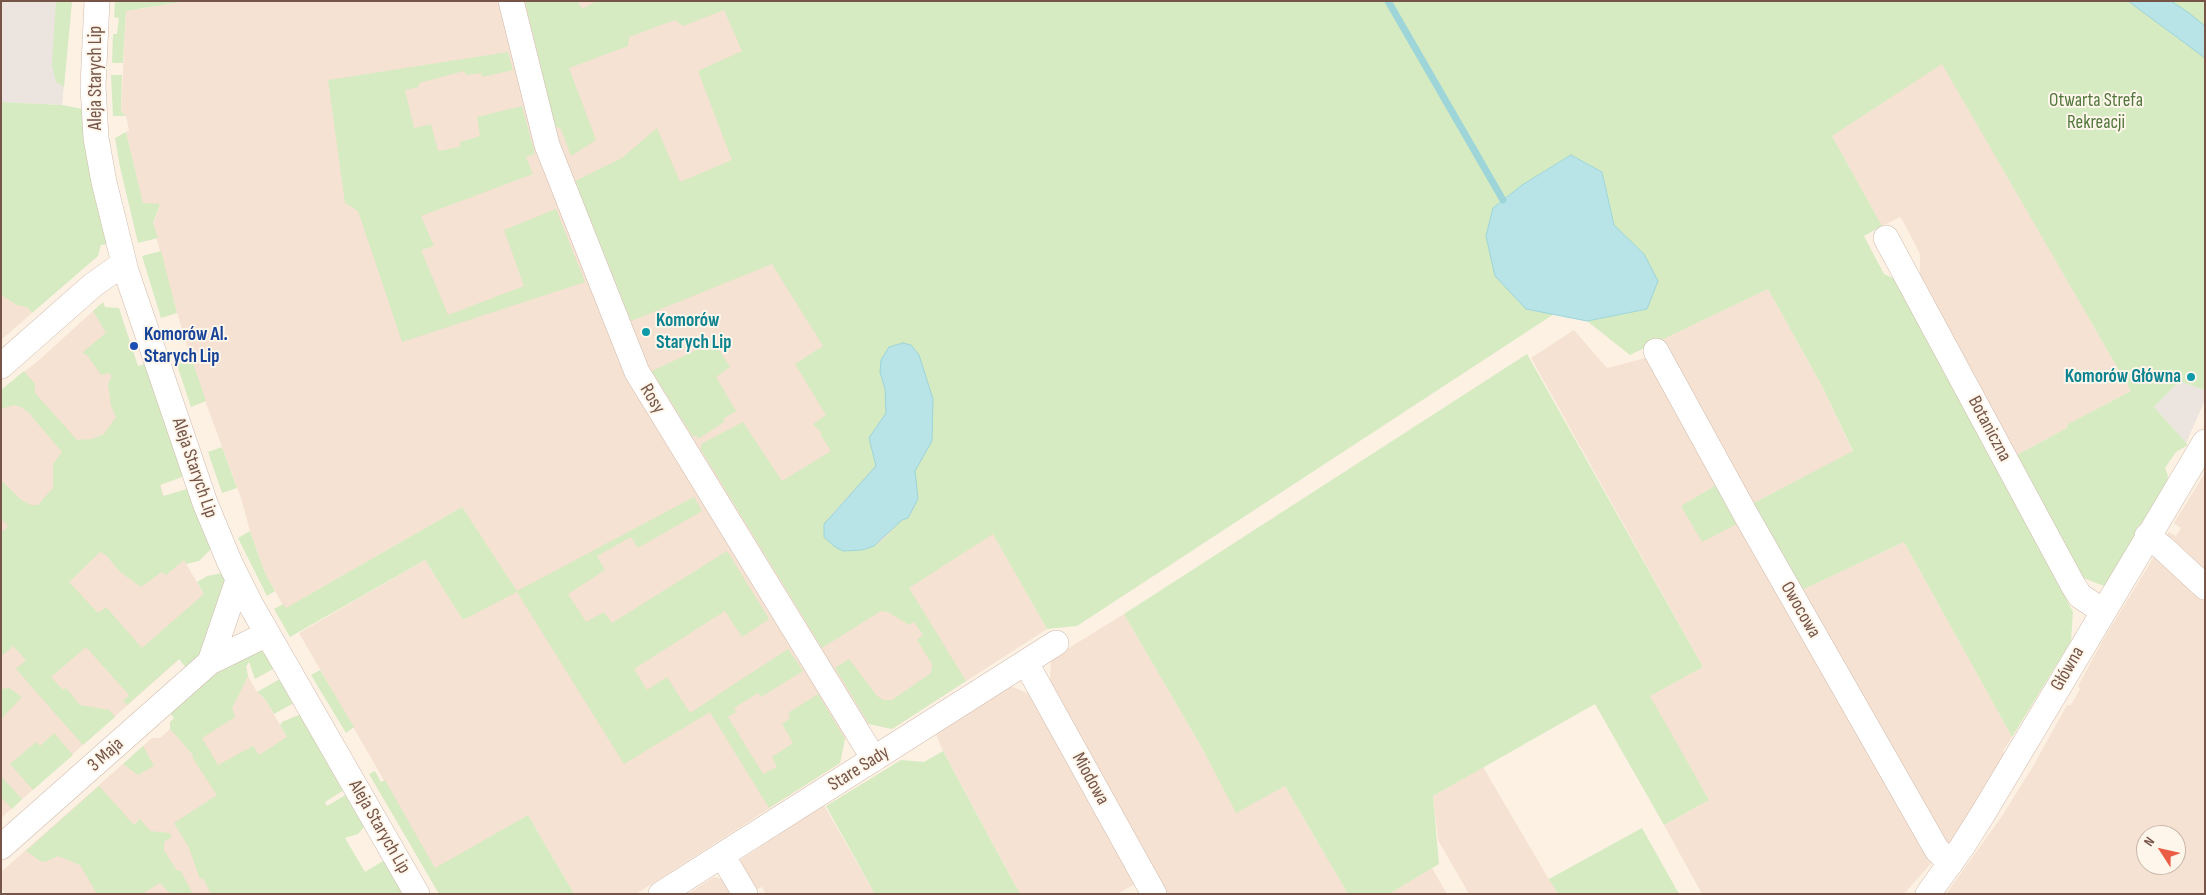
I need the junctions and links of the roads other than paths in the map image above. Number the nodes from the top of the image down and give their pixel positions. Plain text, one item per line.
1 (97, 1) edge
2 (512, 1) edge
3 (1886, 238) dead end
4 (124, 263) junction
5 (1656, 351) dead end
6 (1, 366) edge
7 (2205, 442) edge
8 (2147, 536) junction
9 (238, 580) junction
10 (2205, 587) edge
11 (2103, 611) junction
12 (267, 634) junction
13 (1056, 644) dead end
14 (210, 662) junction
15 (1026, 663) junction
16 (874, 760) junction
17 (1, 847) edge
18 (722, 855) junction
19 (1951, 863) junction
20 (418, 894) edge
21 (661, 894) edge
22 (745, 894) edge
23 (1154, 894) edge
24 (1928, 894) edge

1 - 4 street, Aleja Starych Lip
2 - 16 street, Rosy
3 - 11 street, Botaniczna
4 - 6 street
4 - 9 street, Aleja Starych Lip
5 - 19 street, Owocowa
7 - 8 street, Główna
8 - 10 street
8 - 11 street, Główna
9 - 12 street, Aleja Starych Lip
9 - 14 street, 3 Maja
11 - 19 street, Główna
12 - 14 street, 3 Maja
12 - 20 street, Aleja Starych Lip
13 - 15 street, Stare Sady
14 - 17 street, 3 Maja
15 - 16 street, Stare Sady
15 - 23 street, Miodowa
16 - 18 street, Stare Sady
18 - 21 street, Stare Sady
18 - 22 street
19 - 24 street, Główna

